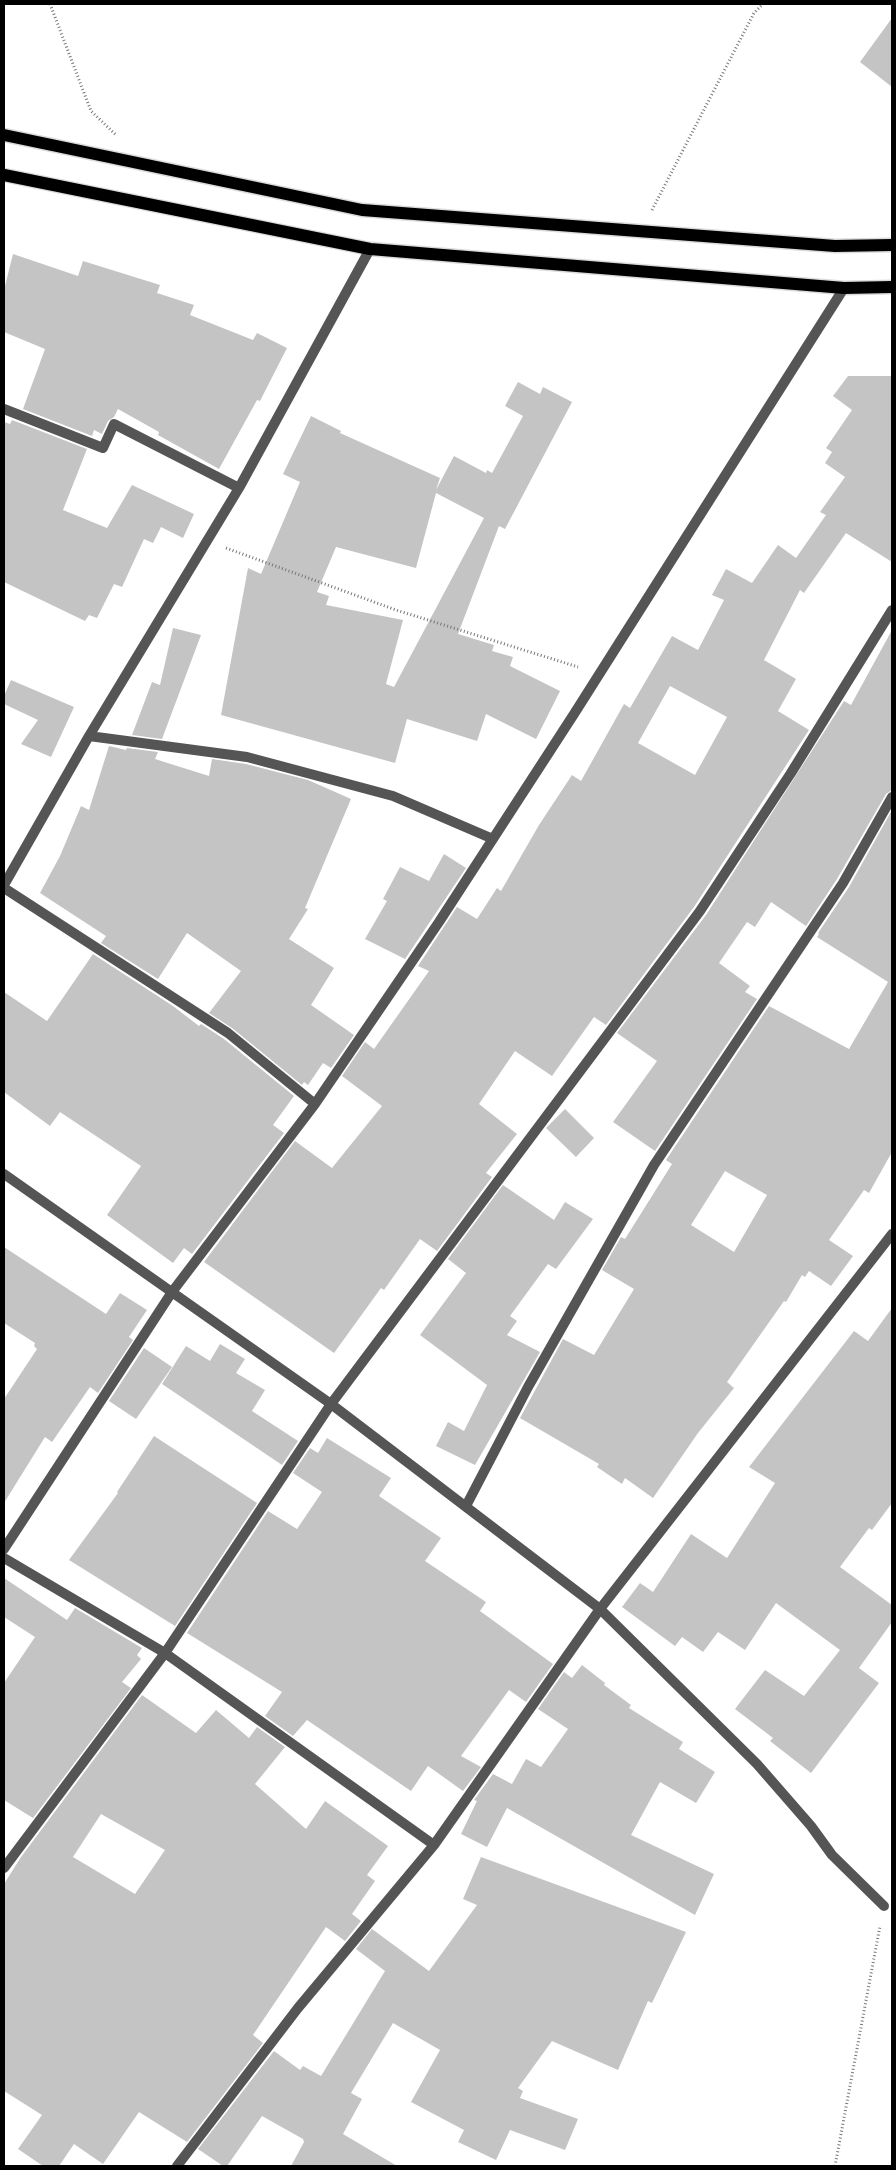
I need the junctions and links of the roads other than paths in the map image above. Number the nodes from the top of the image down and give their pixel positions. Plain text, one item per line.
1 (4, 135) edge
2 (4, 175) edge
3 (892, 245) edge
4 (370, 249) junction
5 (892, 287) edge
6 (844, 288) junction
7 (4, 409) edge
8 (239, 488) junction
9 (892, 610) edge
10 (89, 736) junction
11 (892, 797) edge
12 (493, 839) junction
13 (4, 887) edge
14 (315, 1104) junction
15 (4, 1174) edge
16 (892, 1234) edge
17 (172, 1292) junction
18 (331, 1404) junction
19 (466, 1506) junction
20 (4, 1549) edge
21 (4, 1558) edge
22 (600, 1609) junction
23 (165, 1653) junction
24 (434, 1845) junction
25 (4, 1868) edge
26 (884, 1906) road end
27 (177, 2166) edge

1 - 3 main road
2 - 4 main road
4 - 6 main road
4 - 8 street
5 - 6 main road
6 - 12 street
7 - 8 street
8 - 10 street
9 - 18 street
10 - 12 street
10 - 13 street
11 - 19 street
12 - 14 street
13 - 14 street
14 - 17 street
15 - 17 street
16 - 22 street
17 - 18 street
17 - 20 street
18 - 19 street
18 - 23 street
19 - 22 street
21 - 23 street
22 - 24 street
22 - 26 street
23 - 24 street
23 - 25 street
24 - 27 street

